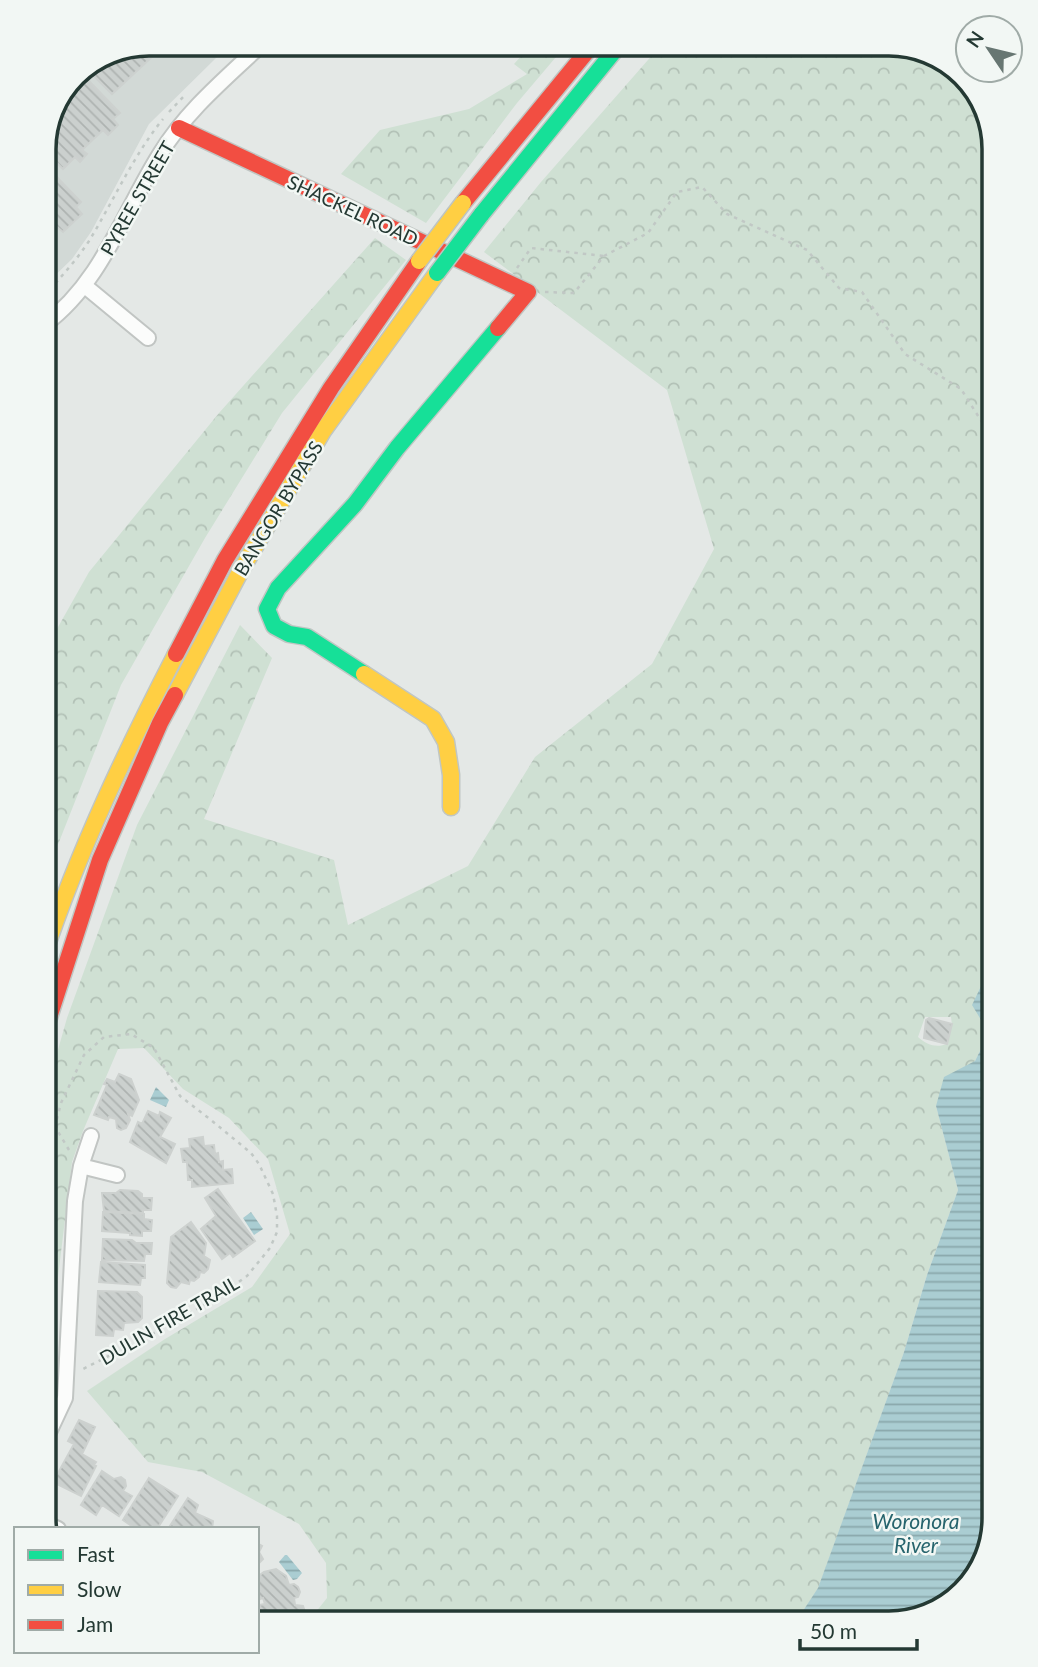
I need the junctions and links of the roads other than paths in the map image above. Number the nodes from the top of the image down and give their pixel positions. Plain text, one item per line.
1 (250, 56) edge
2 (583, 56) edge
3 (610, 56) edge
4 (179, 128) junction
5 (85, 286) junction
6 (56, 316) edge
7 (148, 338) dead end
8 (451, 807) dead end
9 (56, 918) edge
10 (56, 996) edge
11 (91, 1136) dead end
12 (81, 1166) junction
13 (117, 1175) dead end
14 (56, 1417) edge

1 - 4 street, PYREE STREET
2 - 9 main road, BANGOR BYPASS, bridge
3 - 10 main road, BANGOR BYPASS, bridge
4 - 5 street, PYREE STREET
4 - 8 main road, SHACKEL ROAD
5 - 6 street, PYREE STREET
5 - 7 street
11 - 12 street
12 - 13 street
12 - 14 street

